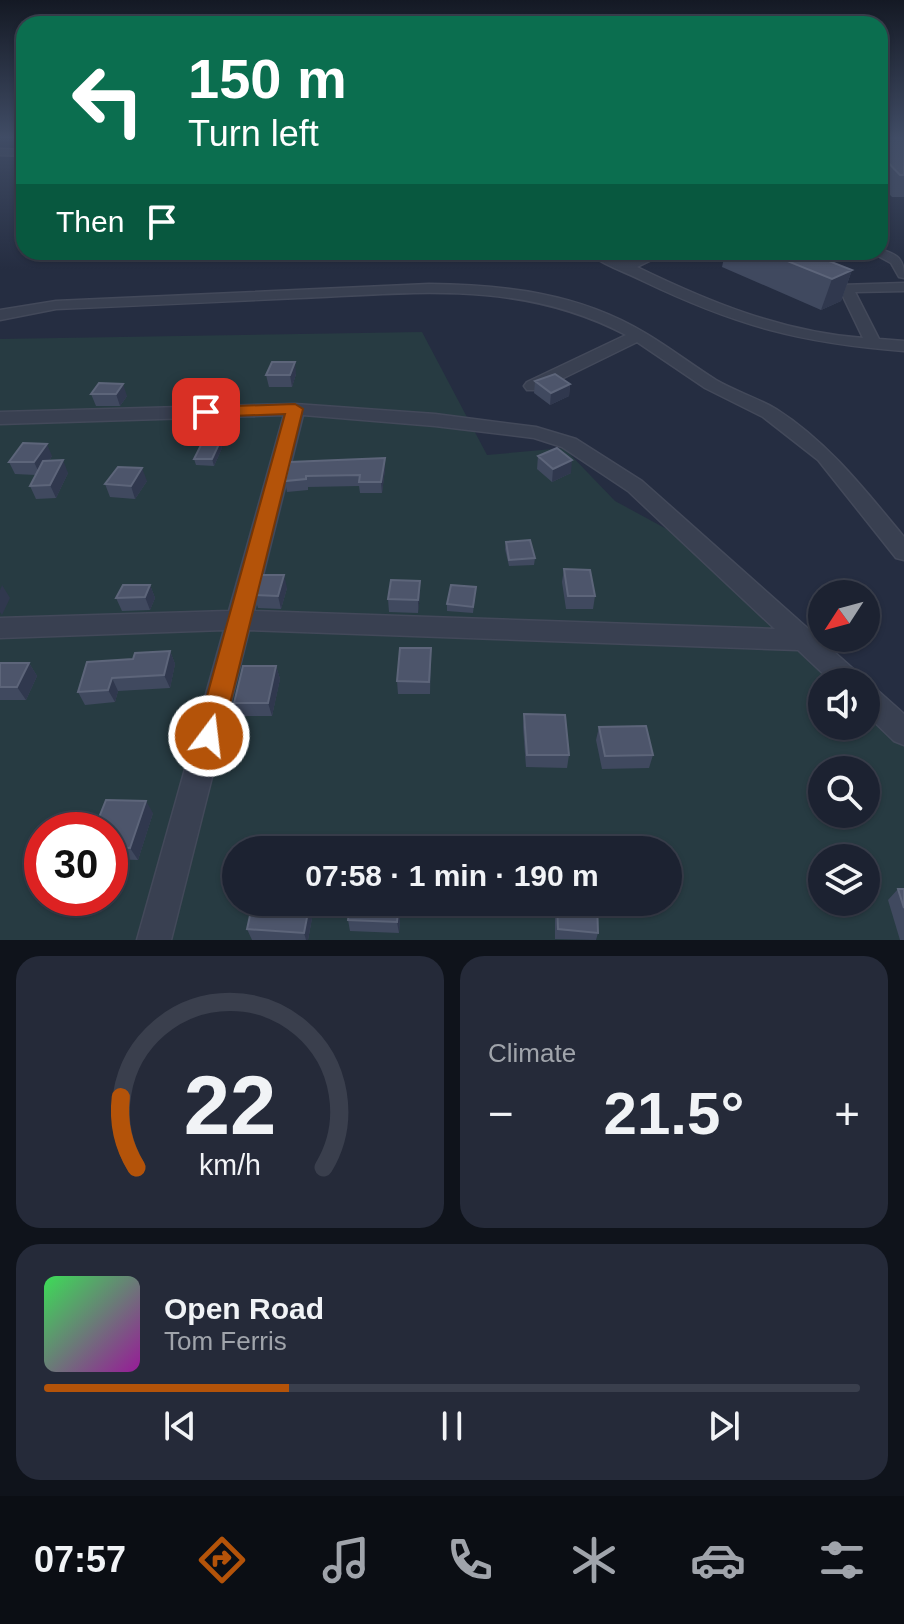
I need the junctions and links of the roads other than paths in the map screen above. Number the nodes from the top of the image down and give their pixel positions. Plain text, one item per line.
1 (888, 256) edge
2 (612, 260) edge
3 (642, 260) edge
4 (626, 267) junction
5 (904, 274) edge
6 (904, 287) edge
7 (0, 315) edge
8 (638, 335) junction
9 (873, 343) junction
10 (904, 346) edge
11 (533, 386) edge
12 (295, 409) junction
13 (0, 418) edge
14 (904, 552) edge
15 (240, 620) junction
16 (0, 628) edge
17 (805, 640) junction
18 (835, 668) edge
19 (880, 710) edge
20 (904, 732) edge
21 (154, 940) edge

1 - 5 street
2 - 4 street
3 - 4 street
4 - 9 street
6 - 9 street
7 - 8 street
8 - 11 street
8 - 14 street
9 - 10 street
12 - 13 street
12 - 15 street
12 - 17 street
15 - 16 street
15 - 17 street
15 - 21 street
17 - 18 street
19 - 20 street

